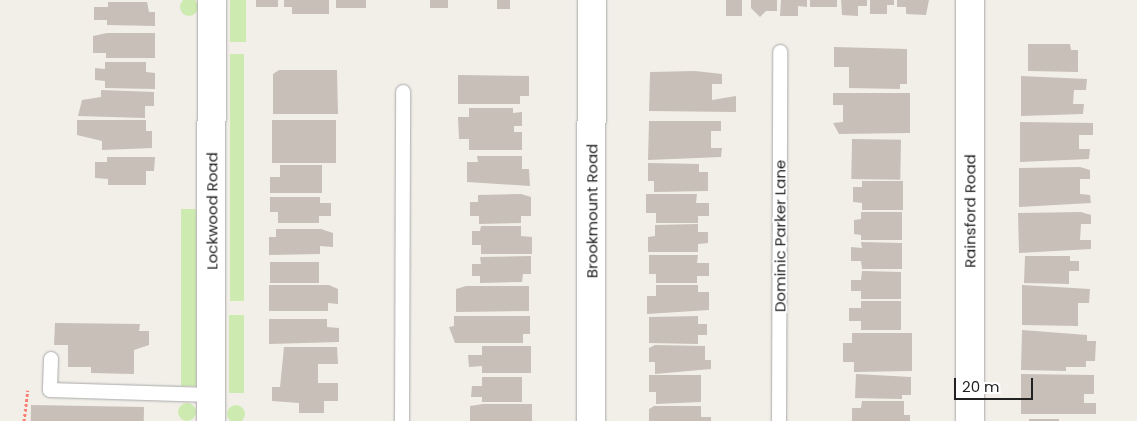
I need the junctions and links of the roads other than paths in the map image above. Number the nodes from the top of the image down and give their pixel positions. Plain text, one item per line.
1 (212, 0) edge
2 (592, 0) edge
3 (970, 0) edge
4 (780, 52) dead end
5 (403, 92) dead end
6 (51, 359) dead end
7 (211, 408) edge
8 (402, 421) edge
9 (591, 421) edge
10 (780, 421) edge
11 (970, 421) edge

1 - 7 street, Lockwood Road
2 - 9 street, Brookmount Road
3 - 11 street, Rainsford Road
4 - 10 lane, Dominic Parker Lane
5 - 8 lane
6 - 7 lane

